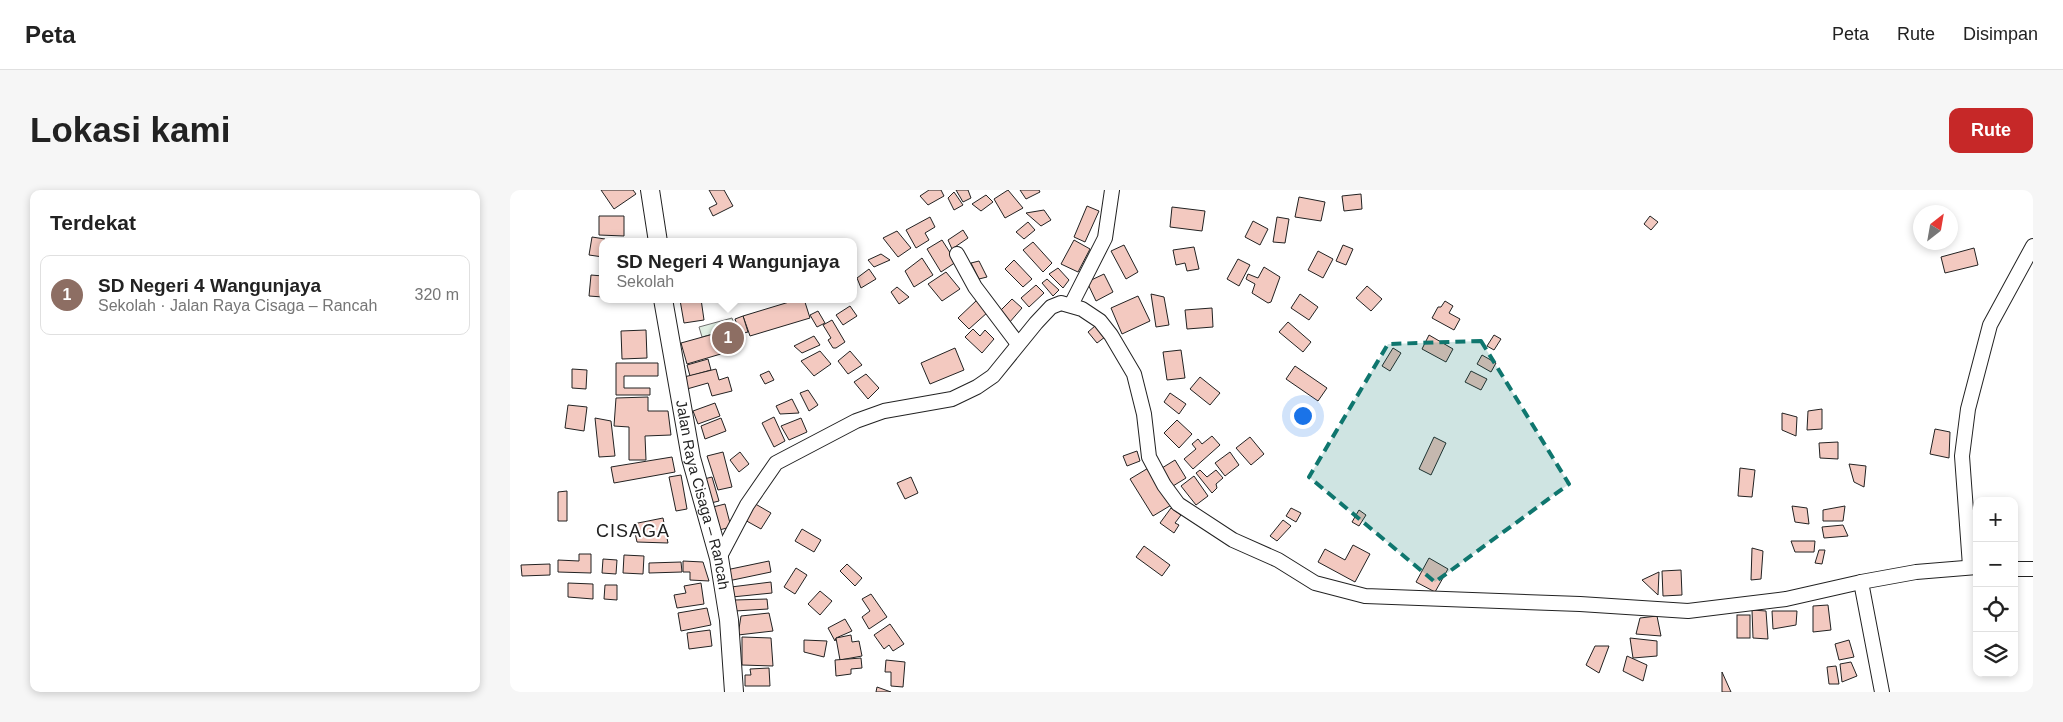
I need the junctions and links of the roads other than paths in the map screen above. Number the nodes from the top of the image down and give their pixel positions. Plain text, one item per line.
1 (650, 190) edge
2 (1112, 190) edge
3 (657, 238) edge
4 (2033, 246) edge
5 (957, 254) dead end
6 (664, 303) edge
7 (1071, 305) junction
8 (1018, 344) junction
9 (720, 558) junction
10 (1973, 567) edge
11 (2033, 568) edge
12 (2018, 569) edge
13 (1861, 582) junction
14 (734, 692) edge
15 (1882, 692) edge

1 - 3 main road
2 - 7 street
4 - 10 street
5 - 8 street
6 - 9 main road, Jalan Raya Cisaga – Rancah
7 - 8 street
7 - 13 street
8 - 9 street
9 - 14 main road, Jalan Raya Cisaga – Rancah
10 - 13 street
11 - 12 street
13 - 15 street

